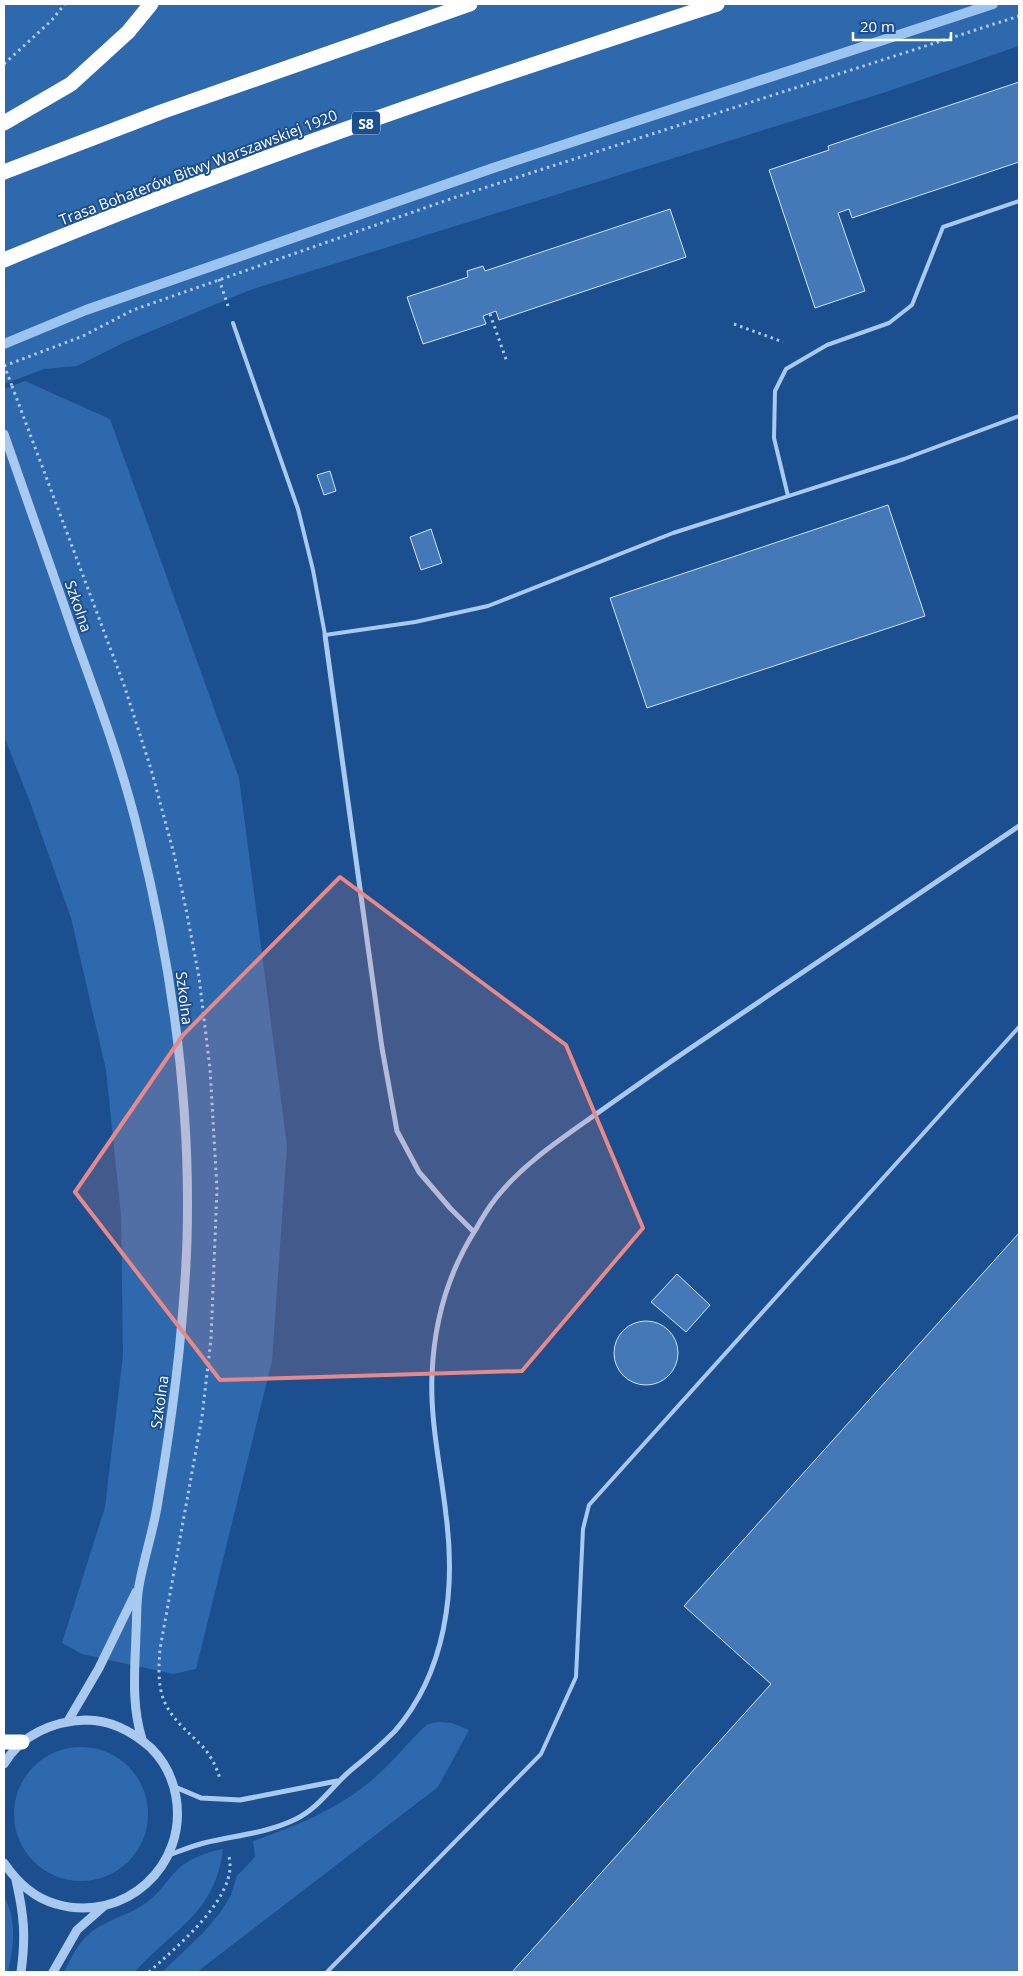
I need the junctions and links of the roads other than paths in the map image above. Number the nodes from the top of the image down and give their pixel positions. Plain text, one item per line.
1 (151, 4) edge
2 (470, 4) edge
3 (718, 4) edge
4 (4, 123) edge
5 (4, 172) edge
6 (1019, 201) edge
7 (18, 254) junction
8 (4, 260) edge
9 (4, 264) edge
10 (233, 323) dead end
11 (1019, 416) edge
12 (4, 434) edge
13 (788, 496) junction
14 (325, 635) junction
15 (1019, 826) edge
16 (1019, 1027) edge
17 (474, 1232) junction
18 (138, 1588) junction
19 (68, 1721) junction
20 (142, 1739) junction
21 (4, 1742) edge
22 (22, 1742) junction
23 (4, 1764) edge
24 (338, 1781) junction
25 (174, 1787) junction
26 (169, 1855) junction
27 (4, 1863) edge
28 (16, 1880) junction
29 (103, 1906) junction
30 (21, 1972) edge
31 (53, 1972) edge
32 (327, 1972) edge

1 - 4 highway
2 - 5 highway
3 - 7 highway, Trasa Bohaterów Bitwy Warszawskiej 1920 / S8
6 - 13 lane
7 - 8 highway, Trasa Bohaterów Bitwy Warszawskiej 1920 / S8
7 - 9 highway
10 - 14 lane
11 - 13 lane
12 - 18 street, Szkolna
13 - 14 lane
14 - 17 street
15 - 17 street
16 - 32 lane
17 - 24 street
18 - 19 street, Szkolna
18 - 20 street, Szkolna
19 - 20 street
19 - 22 street
20 - 25 street
21 - 22 highway
22 - 23 street
24 - 25 street
24 - 26 street
25 - 26 street
26 - 29 street
27 - 28 street
28 - 29 street
28 - 30 street
29 - 31 street

